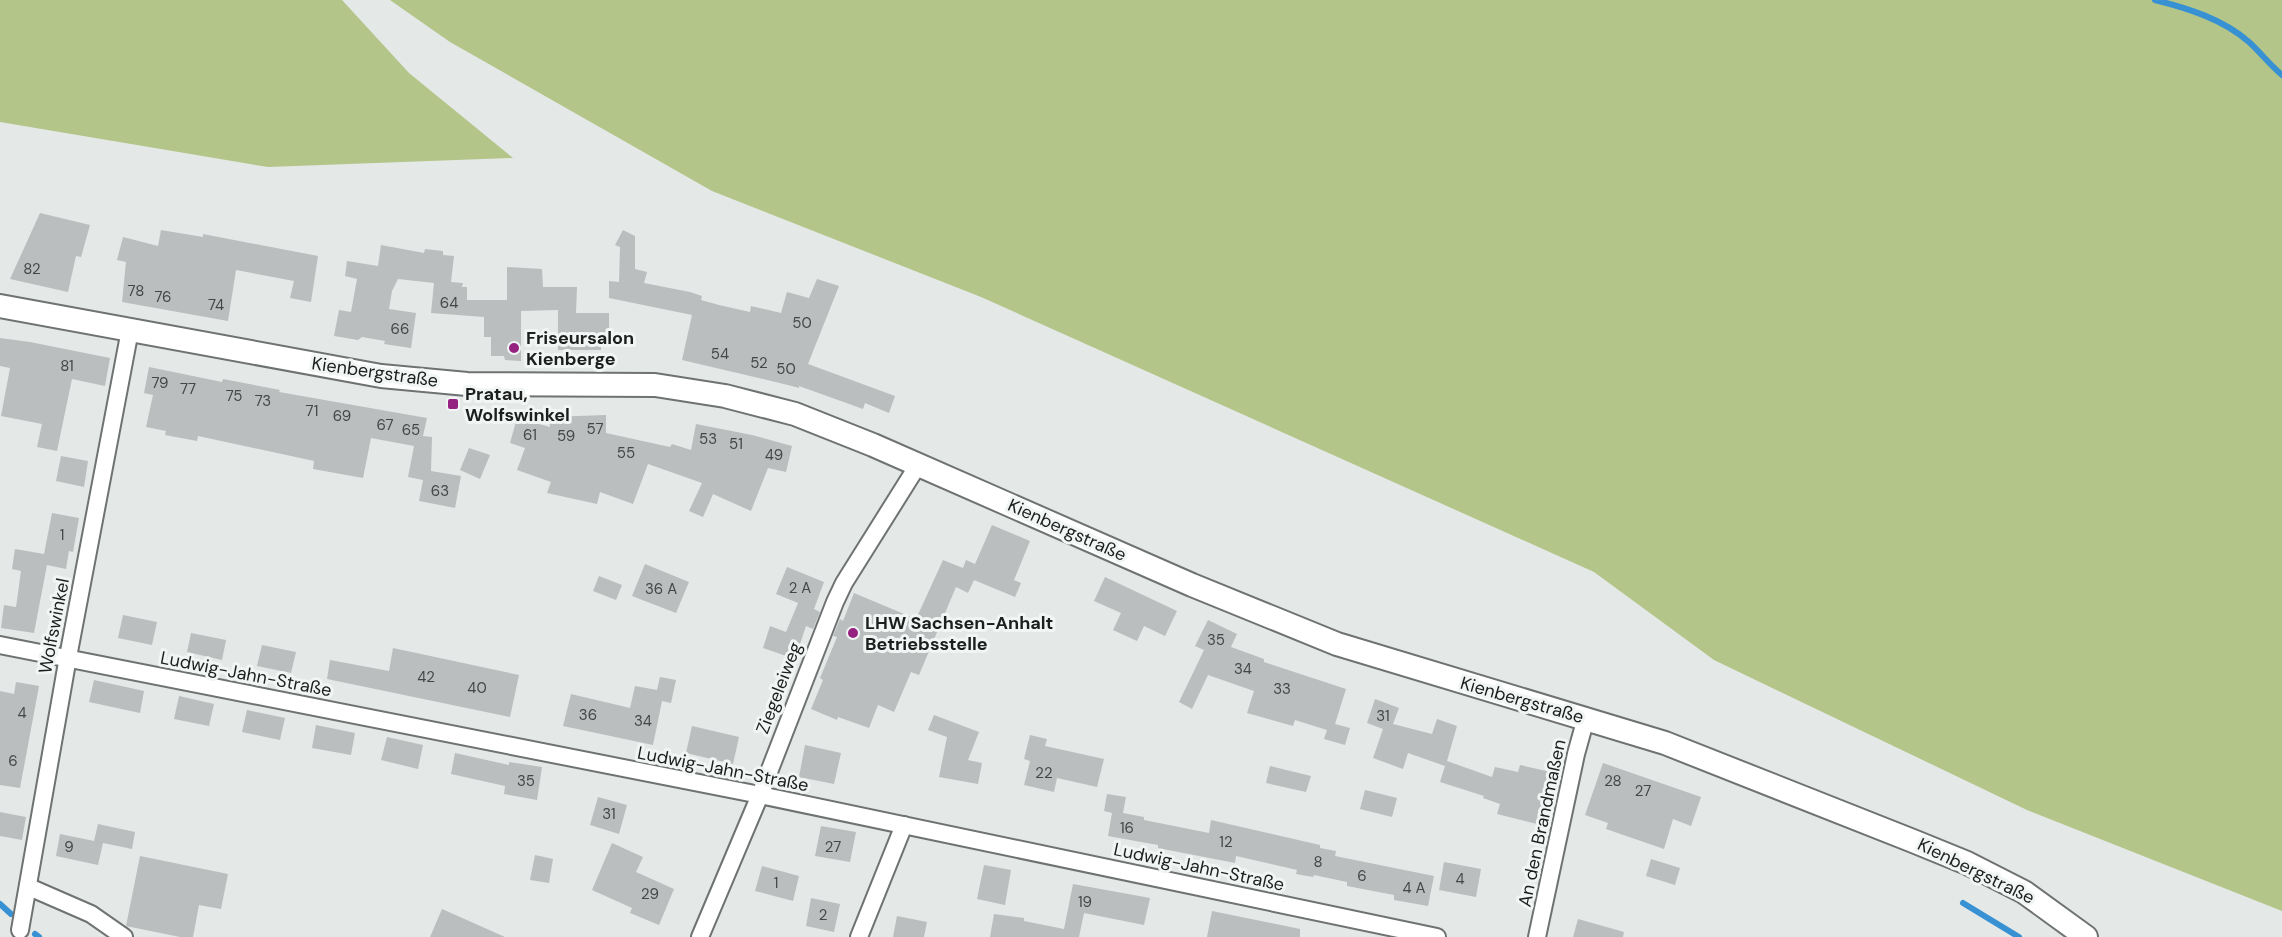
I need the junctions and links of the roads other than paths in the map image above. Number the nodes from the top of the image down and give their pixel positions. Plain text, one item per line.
1 (0, 306) edge
2 (130, 330) junction
3 (918, 465) junction
4 (0, 645) edge
5 (68, 657) junction
6 (1586, 718) junction
7 (760, 795) junction
8 (904, 825) junction
9 (29, 887) junction
10 (20, 930) dead end
11 (124, 937) edge
12 (700, 937) edge
13 (859, 937) edge
14 (1437, 937) edge
15 (1537, 937) edge
16 (2086, 937) edge

1 - 2 main road, Kienbergstraße
2 - 3 main road, Kienbergstraße
2 - 5 street, Wolfswinkel
3 - 6 main road, Kienbergstraße
3 - 7 street, Ziegeleiweg
4 - 5 street, Ludwig-Jahn-Straße
5 - 7 street, Ludwig-Jahn-Straße
5 - 9 street, Wolfswinkel
6 - 15 street, An den Brandmaßen
6 - 16 main road, Kienbergstraße
7 - 8 street, Ludwig-Jahn-Straße
7 - 12 street, Ziegeleiweg
8 - 13 street
8 - 14 street, Ludwig-Jahn-Straße
9 - 10 street, Wolfswinkel
9 - 11 street

